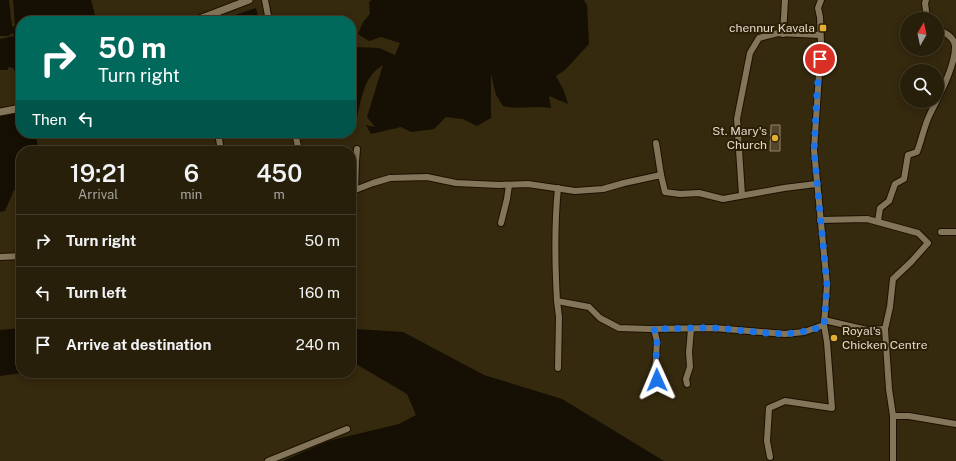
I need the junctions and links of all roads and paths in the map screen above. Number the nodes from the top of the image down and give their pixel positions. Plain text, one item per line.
1 (249, 0) edge
2 (265, 0) edge
3 (785, 0) edge
4 (821, 0) edge
5 (926, 0) edge
6 (927, 12) edge
7 (207, 16) edge
8 (268, 16) edge
9 (944, 32) edge
10 (783, 34) junction
11 (820, 35) junction
12 (955, 45) edge
13 (16, 109) edge
14 (0, 112) edge
15 (656, 143) dead end
16 (357, 149) dead end
17 (356, 161) edge
18 (661, 176) junction
19 (816, 184) junction
20 (509, 185) junction
21 (558, 188) junction
22 (356, 189) edge
23 (742, 195) junction
24 (820, 220) junction
25 (878, 221) junction
26 (501, 223) dead end
27 (941, 232) dead end
28 (956, 232) edge
29 (16, 256) edge
30 (0, 257) edge
31 (557, 301) junction
32 (824, 323) junction
33 (654, 329) junction
34 (691, 329) junction
35 (885, 329) junction
36 (558, 368) dead end
37 (657, 380) dead end
38 (687, 384) dead end
39 (892, 416) junction
40 (956, 424) edge
41 (347, 429) dead end
42 (770, 457) dead end
43 (268, 461) edge
44 (892, 461) edge

1 - 7 street
2 - 8 street
3 - 10 street
4 - 11 street
5 - 6 street
9 - 12 street
10 - 11 street
10 - 23 street
11 - 19 street
12 - 25 street
13 - 14 street
15 - 18 street
16 - 17 street
18 - 21 street
18 - 23 street
19 - 23 street
19 - 24 street
20 - 21 street
20 - 22 street
20 - 26 street
21 - 31 street
24 - 25 street
24 - 32 street
25 - 35 street
27 - 28 street
29 - 30 street
31 - 33 street
31 - 36 street
32 - 34 street
32 - 35 street
32 - 42 street
33 - 34 street
33 - 37 street
34 - 38 street
35 - 39 street
39 - 40 street
39 - 44 street
41 - 43 street

